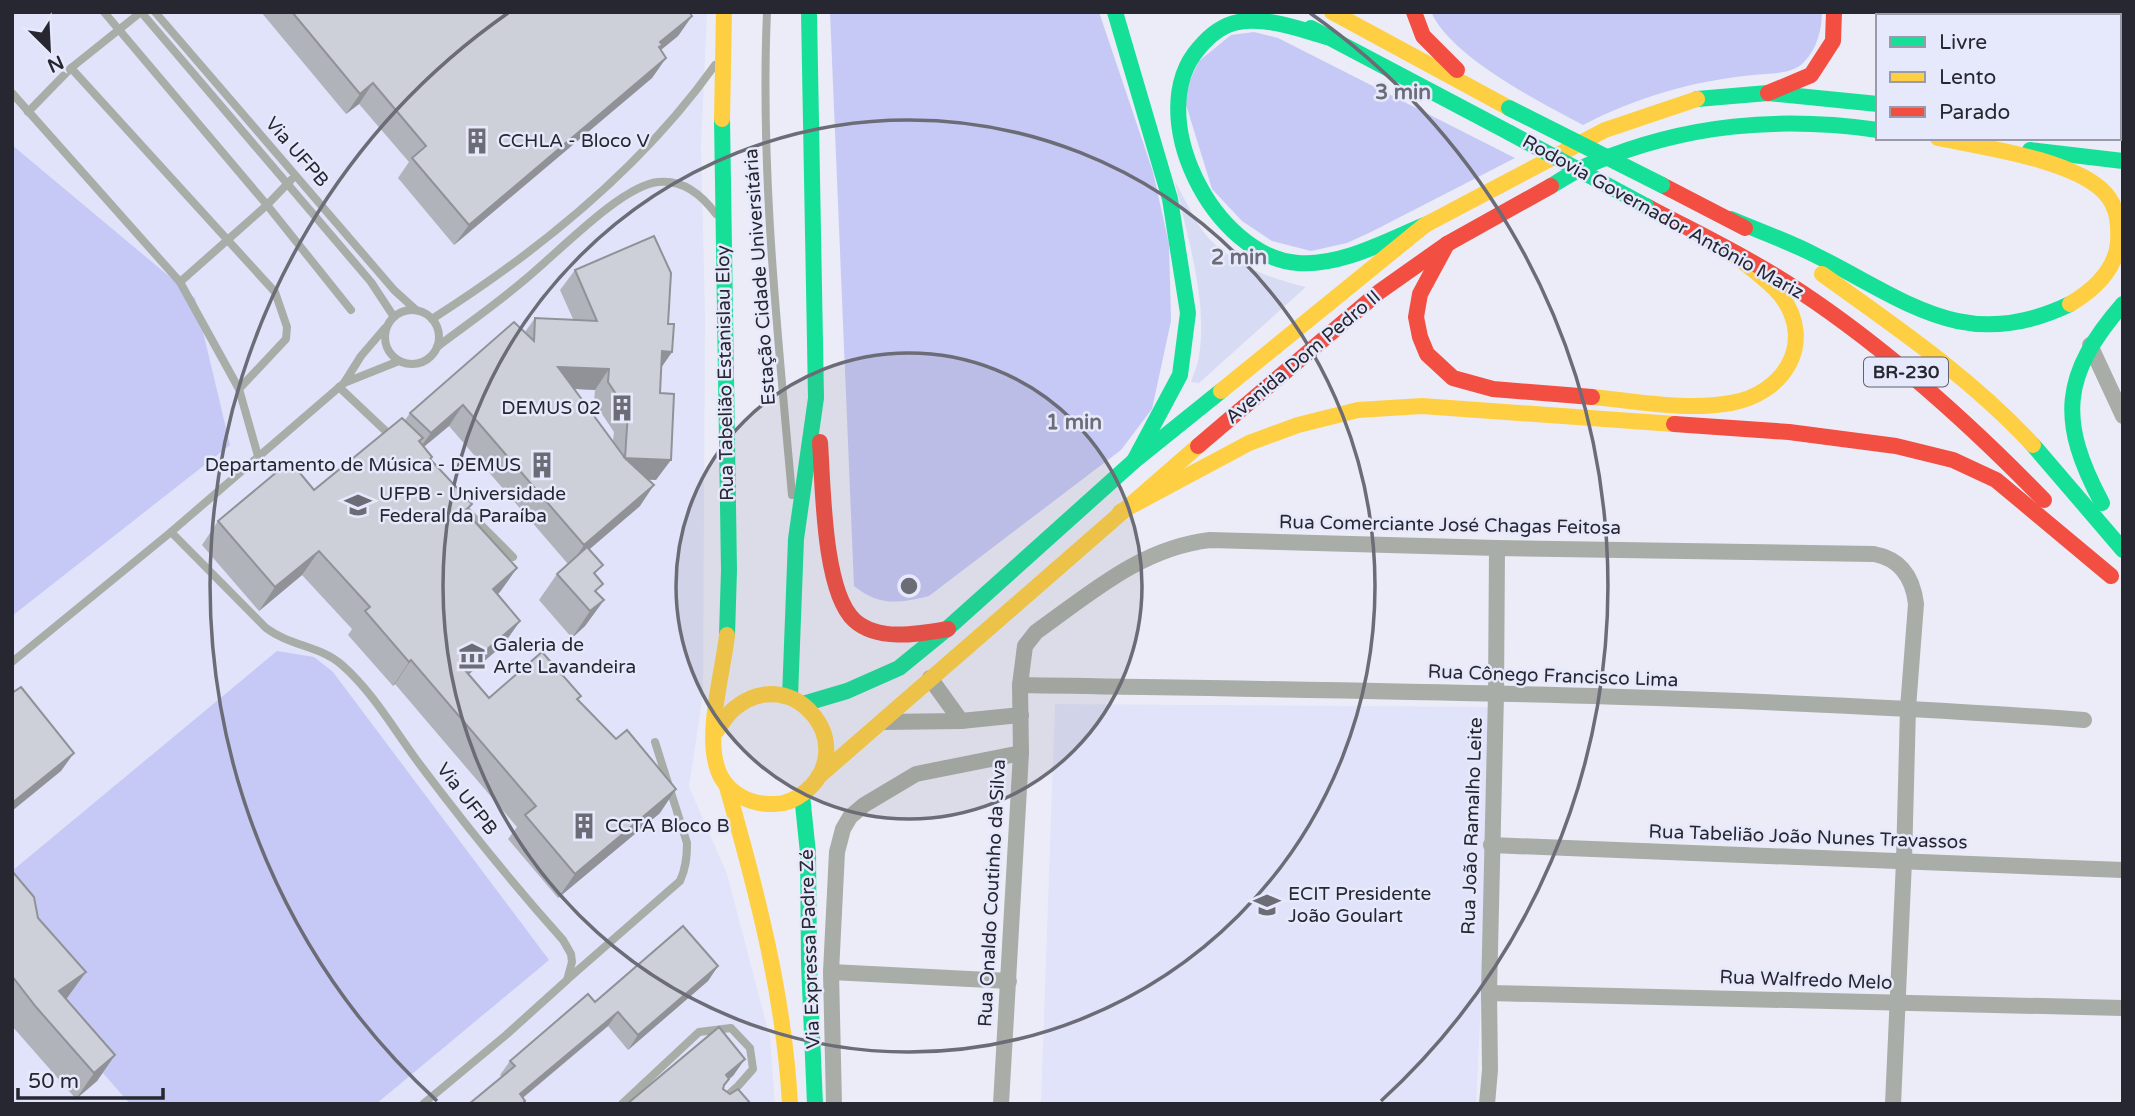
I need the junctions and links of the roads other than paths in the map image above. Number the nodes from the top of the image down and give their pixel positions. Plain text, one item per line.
1 (104, 12) edge
2 (141, 12) edge
3 (155, 12) edge
4 (723, 12) edge
5 (767, 12) edge
6 (809, 12) edge
7 (1115, 12) edge
8 (1284, 12) edge
9 (1332, 12) edge
10 (1414, 12) edge
11 (1834, 12) edge
12 (120, 29) junction
13 (1327, 37) junction
14 (721, 57) junction
15 (71, 68) junction
16 (12, 93) edge
17 (1768, 93) junction
18 (1876, 104) edge
19 (1503, 105) junction
20 (28, 112) junction
21 (1876, 130) edge
22 (1947, 140) edge
23 (1955, 140) edge
24 (2123, 161) edge
25 (296, 176) junction
26 (288, 183) junction
27 (267, 205) junction
28 (1731, 219) junction
29 (722, 222) junction
30 (1425, 225) junction
31 (226, 240) junction
32 (1447, 244) junction
33 (1725, 248) junction
34 (180, 282) junction
35 (2123, 304) edge
36 (351, 310) dead end
37 (416, 310) junction
38 (394, 317) junction
39 (432, 319) junction
40 (387, 326) junction
41 (2090, 345) junction
42 (437, 347) junction
43 (399, 361) junction
44 (342, 385) junction
45 (239, 389) junction
46 (816, 398) junction
47 (2123, 416) edge
48 (400, 444) edge
49 (258, 456) junction
50 (1134, 461) junction
51 (457, 501) edge
52 (1120, 512) junction
53 (171, 531) junction
54 (2123, 535) edge
55 (796, 539) junction
56 (1497, 548) junction
57 (2123, 550) edge
58 (513, 557) dead end
59 (2111, 576) junction
60 (2123, 592) edge
61 (948, 628) junction
62 (12, 662) edge
63 (930, 678) junction
64 (1020, 685) junction
65 (1496, 694) junction
66 (797, 700) junction
67 (1908, 708) junction
68 (1021, 715) junction
69 (2084, 720) dead end
70 (961, 721) junction
71 (882, 722) junction
72 (715, 733) junction
73 (655, 742) dead end
74 (1021, 753) junction
75 (818, 777) junction
76 (727, 787) junction
77 (802, 795) junction
78 (1491, 845) junction
79 (1904, 861) junction
80 (2123, 870) edge
81 (831, 972) junction
82 (567, 980) junction
83 (1009, 981) junction
84 (1489, 993) junction
85 (1898, 1004) junction
86 (2123, 1008) edge
87 (423, 1104) edge
88 (622, 1104) edge
89 (718, 1104) edge
90 (790, 1104) edge
91 (815, 1104) edge
92 (834, 1104) edge
93 (1001, 1104) edge
94 (1487, 1104) edge
95 (1894, 1104) edge

1 - 12 lane
2 - 12 lane
2 - 26 lane, Via UFPB
3 - 25 lane, Via UFPB
4 - 14 main road, Rua Tabelião Estanislau Eloy
5 - 55 lane, Estação Cidade Universitária
6 - 46 main road
7 - 50 main road
8 - 13 main road, Rodovia Governador Antônio Mariz / BR-230
9 - 19 main road, Rodovia Governador Antônio Mariz / BR-230
10 - 19 main road
11 - 17 main road
12 - 15 lane
12 - 27 lane
13 - 30 main road
13 - 33 main road, Rodovia Governador Antônio Mariz / BR-230, bridge
14 - 29 main road, Rua Tabelião Estanislau Eloy
14 - 39 lane
15 - 20 lane
15 - 31 lane
16 - 20 lane
17 - 18 main road, Avenida Dom Pedro II
17 - 30 main road, Avenida Dom Pedro II
19 - 28 main road, Rodovia Governador Antônio Mariz / BR-230, bridge
20 - 34 lane
21 - 32 main road, Avenida Dom Pedro II
22 - 28 main road
23 - 24 main road
25 - 26 lane
25 - 37 lane, Via UFPB
26 - 27 lane
26 - 38 lane, Via UFPB
27 - 31 lane
27 - 36 lane
28 - 57 main road, Rodovia Governador Antônio Mariz / BR-230
29 - 42 lane
29 - 72 main road, Rua Tabelião Estanislau Eloy
30 - 50 main road, Avenida Dom Pedro II
31 - 34 lane
31 - 45 lane
32 - 33 main road
32 - 52 main road, Avenida Dom Pedro II
33 - 59 main road, Rodovia Governador Antônio Mariz / BR-230
34 - 45 lane
35 - 41 main road
37 - 38 lane
37 - 39 lane, Via UFPB
38 - 40 lane
39 - 42 lane
40 - 43 lane
40 - 44 lane
41 - 47 street
41 - 54 main road
42 - 43 lane
43 - 44 lane
44 - 48 lane
44 - 49 lane
45 - 49 lane
46 - 55 main road
46 - 61 main road
49 - 53 lane
50 - 61 main road, Avenida Dom Pedro II
51 - 58 lane
52 - 59 main road
52 - 63 main road, Avenida Dom Pedro II
53 - 62 lane
53 - 82 lane, Via UFPB
55 - 66 main road
56 - 64 street, Rua Comerciante José Chagas Feitosa
56 - 65 street, Rua João Ramalho Leite
56 - 67 street, Rua Comerciante José Chagas Feitosa
59 - 60 main road, Rodovia Governador Antônio Mariz / BR-230
61 - 66 main road, Avenida Dom Pedro II
63 - 70 street
63 - 71 main road, Avenida Dom Pedro II
64 - 65 street, Rua Cônego Francisco Lima
64 - 68 street, Rua Onaldo Coutinho da Silva
65 - 67 street, Rua Cônego Francisco Lima
65 - 78 street, Rua João Ramalho Leite
66 - 72 main road
66 - 75 main road
67 - 69 street, Rua Cônego Francisco Lima
67 - 79 street
68 - 70 street
68 - 74 street, Rua Onaldo Coutinho da Silva
70 - 71 street
71 - 75 main road, Avenida Dom Pedro II
72 - 76 main road
73 - 82 lane
74 - 81 street
74 - 83 street, Rua Onaldo Coutinho da Silva
75 - 77 main road
76 - 77 main road
76 - 90 main road, Via Expressa Padre Zé
77 - 91 main road, Via Expressa Padre Zé
78 - 79 street, Rua Tabelião João Nunes Travassos
78 - 84 street, Rua João Ramalho Leite
79 - 80 street, Rua Tabelião João Nunes Travassos
79 - 85 street
81 - 83 street
81 - 92 street
82 - 87 lane
83 - 93 street, Rua Onaldo Coutinho da Silva
84 - 85 street, Rua Walfredo Melo
84 - 94 street, Rua João Ramalho Leite
85 - 86 street, Rua Walfredo Melo
85 - 95 street
88 - 89 lane

